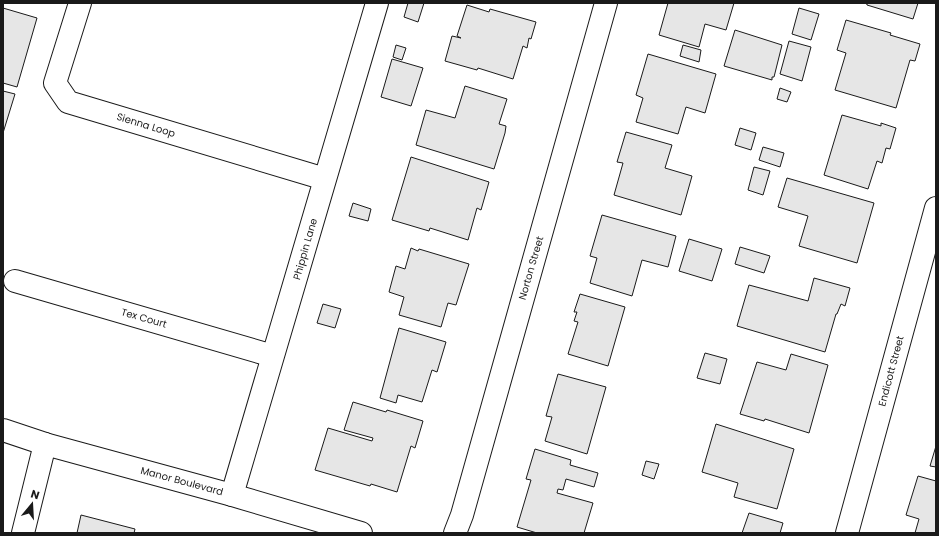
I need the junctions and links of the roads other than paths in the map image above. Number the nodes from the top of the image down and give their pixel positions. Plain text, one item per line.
1 (80, 3) edge
2 (377, 3) edge
3 (606, 3) edge
4 (326, 178) junction
5 (936, 208) edge
6 (15, 281) dead end
7 (273, 356) junction
8 (3, 430) edge
9 (46, 444) junction
10 (232, 495) junction
11 (23, 533) edge
12 (360, 533) edge
13 (455, 533) edge
14 (847, 533) edge

1 - 4 street, Sienna Loop
2 - 4 street, Phippin Lane
3 - 13 street, Norton Street
4 - 7 street, Phippin Lane
5 - 14 street, Endicott Street
6 - 7 street, Tex Court
7 - 10 street, Phippin Lane
8 - 9 street, Manor Boulevard
9 - 10 street, Manor Boulevard
9 - 11 street
10 - 12 street, Manor Boulevard

